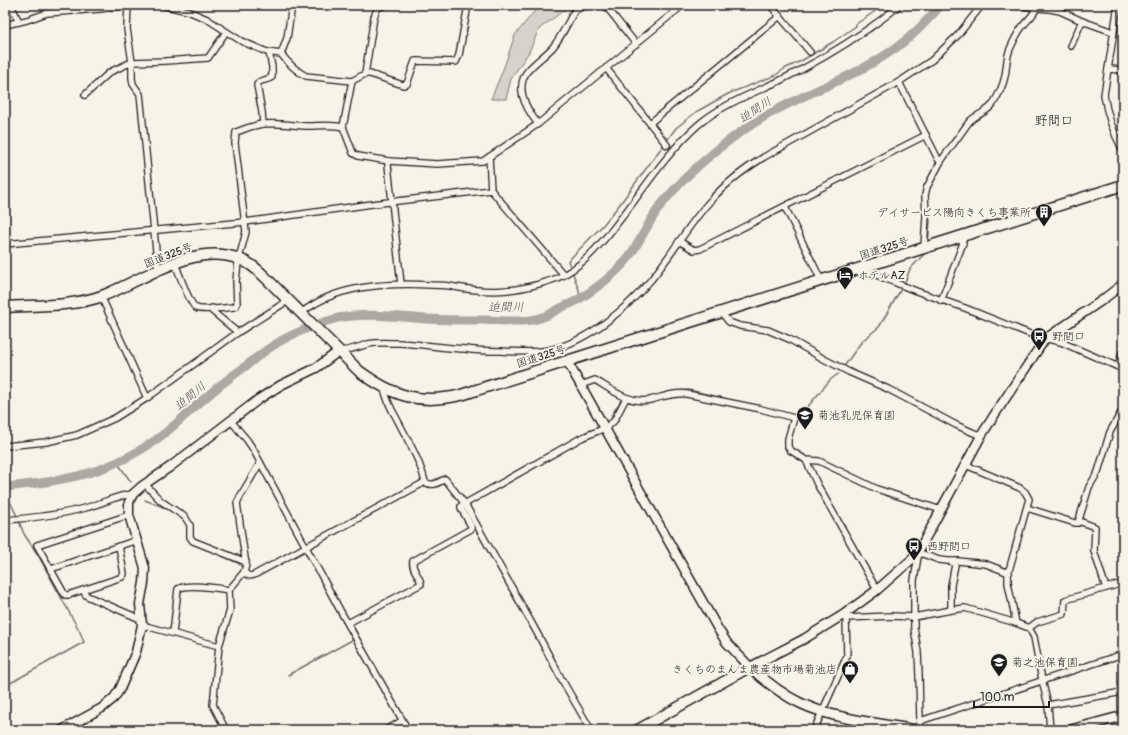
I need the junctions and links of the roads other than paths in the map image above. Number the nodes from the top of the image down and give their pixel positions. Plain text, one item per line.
1 (11, 5) edge
2 (128, 5) edge
3 (162, 5) edge
4 (292, 5) edge
5 (386, 5) edge
6 (468, 5) edge
7 (586, 5) edge
8 (605, 5) edge
9 (683, 5) edge
10 (770, 5) edge
11 (899, 5) edge
12 (982, 5) edge
13 (1020, 5) edge
14 (1063, 5) edge
15 (1118, 5) edge
16 (118, 6) edge
17 (1037, 7) edge
18 (188, 8) edge
19 (1050, 9) junction
20 (780, 16) junction
21 (1082, 21) junction
22 (19, 22) junction
23 (5, 25) edge
24 (226, 32) junction
25 (1113, 32) junction
26 (636, 44) junction
27 (1071, 46) dead end
28 (269, 52) junction
29 (810, 52) dead end
30 (281, 54) junction
31 (132, 62) junction
32 (606, 68) junction
33 (1108, 69) junction
34 (1123, 70) edge
35 (366, 74) junction
36 (352, 81) junction
37 (899, 82) junction
38 (85, 95) dead end
39 (650, 123) junction
40 (263, 124) junction
41 (538, 124) junction
42 (343, 127) junction
43 (926, 136) junction
44 (667, 145) dead end
45 (1123, 151) edge
46 (489, 157) junction
47 (388, 161) junction
48 (941, 161) junction
49 (1123, 185) edge
50 (491, 190) junction
51 (392, 202) junction
52 (785, 207) junction
53 (245, 222) junction
54 (154, 230) junction
55 (961, 236) junction
56 (680, 241) junction
57 (5, 244) edge
58 (924, 247) junction
59 (239, 259) junction
60 (175, 263) junction
61 (861, 268) junction
62 (158, 270) junction
63 (564, 275) junction
64 (822, 280) junction
65 (401, 284) junction
66 (1123, 284) edge
67 (101, 296) junction
68 (289, 300) junction
69 (941, 301) junction
70 (5, 307) edge
71 (212, 308) junction
72 (721, 312) junction
73 (302, 314) junction
74 (237, 333) junction
75 (1045, 339) junction
76 (1123, 350) edge
77 (339, 351) junction
78 (567, 361) junction
79 (1121, 368) edge
80 (581, 386) junction
81 (384, 387) junction
82 (147, 398) junction
83 (626, 398) junction
84 (1123, 409) edge
85 (230, 421) junction
86 (605, 428) junction
87 (981, 436) junction
88 (5, 446) edge
89 (806, 460) junction
90 (260, 463) junction
91 (966, 464) junction
92 (425, 482) junction
93 (145, 484) junction
94 (133, 494) junction
95 (465, 504) junction
96 (1027, 508) junction
97 (941, 510) junction
98 (129, 515) junction
99 (5, 520) edge
100 (1079, 521) junction
101 (137, 540) junction
102 (119, 546) junction
103 (306, 546) junction
104 (919, 552) junction
105 (246, 562) junction
106 (952, 562) junction
107 (51, 569) junction
108 (244, 572) junction
109 (1009, 573) junction
110 (1123, 583) edge
111 (1106, 588) junction
112 (84, 590) junction
113 (229, 590) junction
114 (877, 590) junction
115 (951, 610) junction
116 (914, 616) junction
117 (845, 617) junction
118 (141, 621) junction
119 (348, 623) junction
120 (1016, 623) junction
121 (1029, 628) junction
122 (173, 633) junction
123 (219, 646) junction
124 (1123, 654) edge
125 (750, 667) junction
126 (1042, 680) junction
127 (1123, 692) edge
128 (1048, 705) junction
129 (822, 712) junction
130 (1123, 716) edge
131 (402, 721) junction
132 (918, 727) edge
133 (62, 730) edge
134 (226, 730) edge
135 (386, 730) edge
136 (408, 730) edge
137 (591, 730) edge
138 (637, 730) edge
139 (814, 730) edge
140 (1050, 730) edge
141 (1071, 730) edge

1 - 22 street
2 - 16 street
2 - 31 street
3 - 18 street
4 - 30 street
5 - 35 street
6 - 35 street
7 - 41 street
8 - 26 street
9 - 26 street
10 - 20 street
11 - 63 street
12 - 37 street
13 - 17 street
14 - 19 street
15 - 25 street
16 - 22 street
17 - 19 street
17 - 48 street
18 - 24 street
19 - 21 street
20 - 29 street
20 - 39 street
21 - 25 street
21 - 27 street
22 - 23 street
24 - 28 street
24 - 31 street
25 - 33 street
26 - 32 street
28 - 30 street
28 - 40 street
30 - 36 street
31 - 38 street
31 - 54 street
32 - 39 street
32 - 41 street
33 - 34 street
33 - 45 street
35 - 36 street
36 - 42 street
37 - 43 street
37 - 56 street
39 - 44 street
40 - 42 street
40 - 53 street
41 - 46 street
42 - 47 street
43 - 48 street
43 - 52 street
46 - 47 street
46 - 50 street
47 - 51 street
48 - 58 street
49 - 55 highway, 国道325号
50 - 51 street
50 - 63 street
51 - 53 street
51 - 65 street
52 - 56 street
52 - 64 street
53 - 54 street
53 - 59 street
54 - 57 street
54 - 62 street
55 - 58 highway, 国道325号
55 - 69 street
56 - 77 street
58 - 61 highway, 国道325号
59 - 60 highway, 国道325号
59 - 68 highway, 国道325号
59 - 71 street
60 - 62 highway, 国道325号
60 - 71 street
61 - 64 highway, 国道325号
61 - 69 street
62 - 67 highway, 国道325号
63 - 65 street
64 - 72 highway, 国道325号
65 - 73 street
66 - 75 street
67 - 70 highway, 国道325号
67 - 82 street
68 - 73 highway, 国道325号
68 - 74 street
69 - 75 street
71 - 74 street
72 - 78 highway, 国道325号
72 - 87 street
73 - 77 highway, 国道325号
74 - 82 street
75 - 79 street
75 - 87 street
76 - 79 street
77 - 81 highway, 国道325号
77 - 85 street
78 - 80 street
78 - 81 highway, 国道325号
80 - 83 street
80 - 86 street
81 - 92 street
82 - 88 street
83 - 86 street
83 - 89 street
84 - 100 street
85 - 90 street
85 - 93 street
86 - 95 street
86 - 125 street
87 - 91 street
89 - 97 street
89 - 114 street
90 - 103 street
90 - 105 street
91 - 96 street
91 - 97 street
92 - 95 street
92 - 103 street
93 - 94 street
93 - 105 street
94 - 98 street
94 - 99 street
95 - 119 street
95 - 137 street
96 - 100 street
96 - 109 street
97 - 104 street
98 - 101 street
98 - 107 street
100 - 111 street
101 - 102 street
101 - 118 street
102 - 107 street
102 - 112 street
103 - 108 street
103 - 119 street
104 - 106 street
104 - 114 street
104 - 116 street
105 - 108 street
106 - 109 street
106 - 115 street
107 - 112 street
108 - 113 street
109 - 120 street
110 - 111 street
111 - 121 street
112 - 118 street
113 - 122 street
113 - 123 street
114 - 117 street
115 - 116 street
115 - 120 street
116 - 117 street
116 - 132 street
117 - 125 street
117 - 129 street
118 - 122 street
118 - 133 street
119 - 131 street
120 - 121 street
121 - 126 street
122 - 123 street
123 - 134 street
124 - 126 street
125 - 129 main road
125 - 138 main road
126 - 128 street
126 - 132 street
127 - 128 street
128 - 140 street
129 - 132 main road
129 - 139 street
130 - 141 main road
131 - 135 street
131 - 136 street

